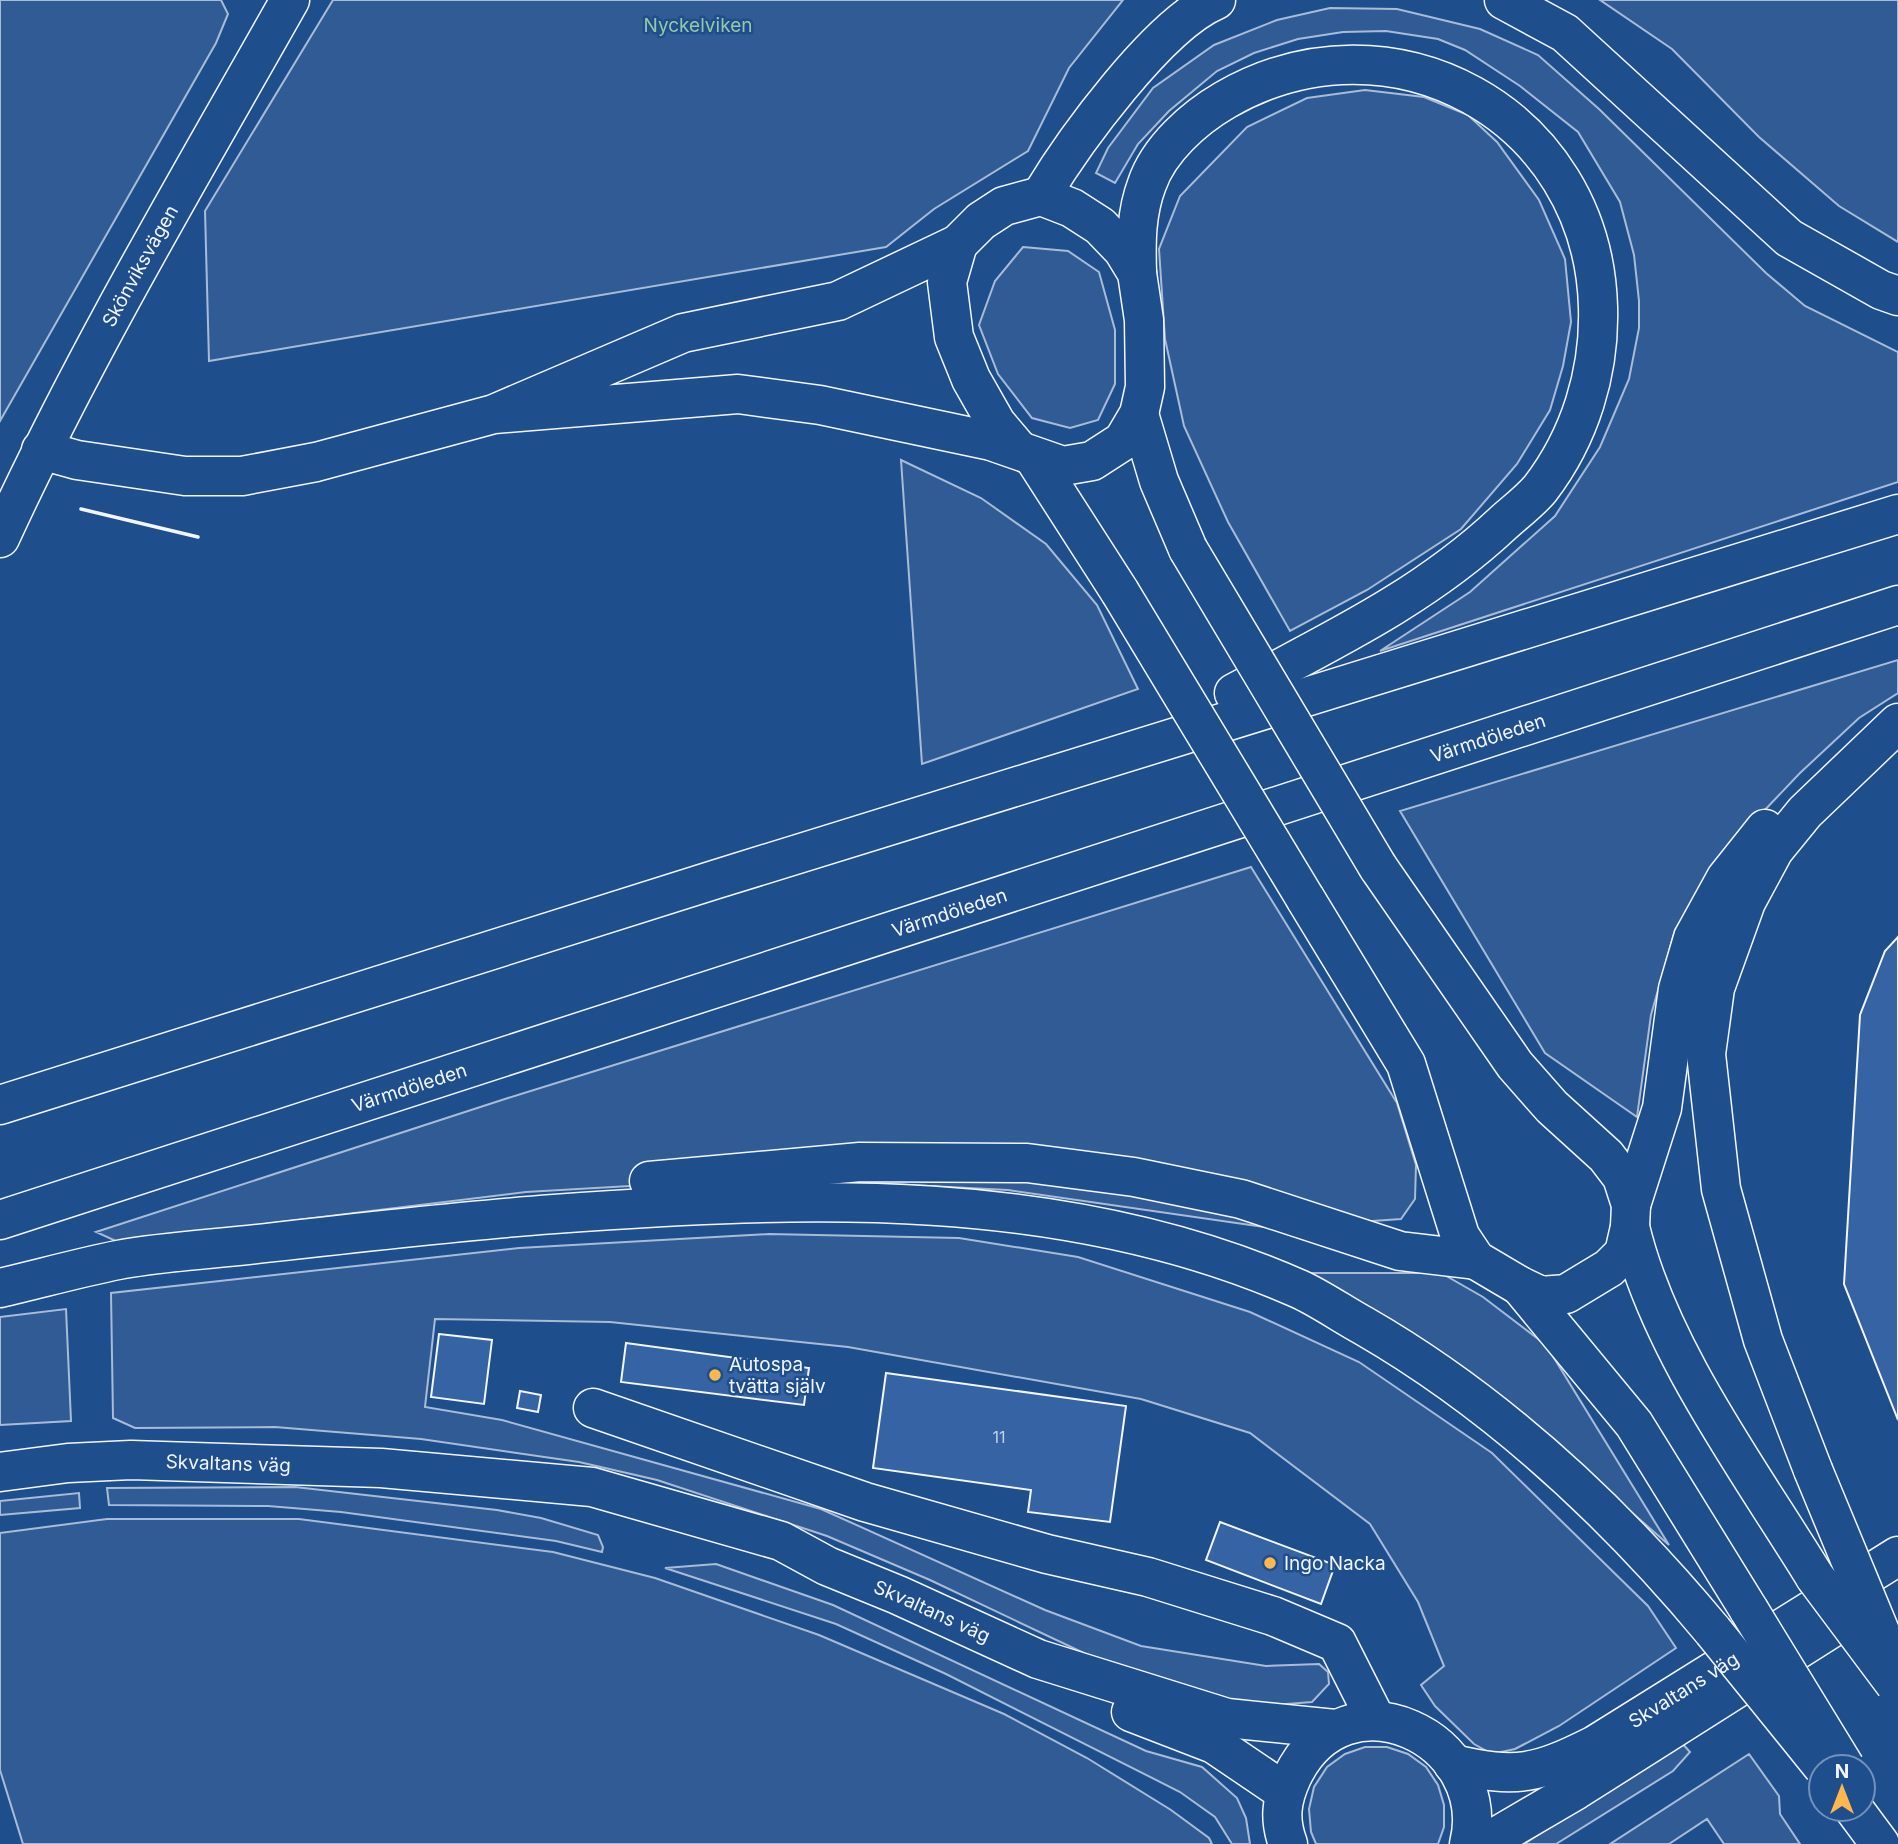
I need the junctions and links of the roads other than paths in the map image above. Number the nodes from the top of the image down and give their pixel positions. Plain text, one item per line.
1 (290, 0) edge
2 (1216, 0) edge
3 (1504, 0) edge
4 (1041, 195) junction
5 (958, 243) junction
6 (1137, 273) junction
7 (1898, 296) edge
8 (495, 414) junction
9 (1139, 414) junction
10 (41, 450) junction
11 (1026, 454) junction
12 (1898, 514) edge
13 (0, 538) edge
14 (1898, 605) edge
15 (1893, 726) edge
16 (1121, 753) junction
17 (0, 1105) edge
18 (1630, 1216) junction
19 (0, 1220) edge
20 (452, 1222) junction
21 (1476, 1260) junction
22 (1520, 1286) junction
23 (0, 1289) edge
24 (593, 1408) dead end
25 (0, 1472) edge
26 (1898, 1556) edge
27 (1898, 1586) edge
28 (1038, 1659) junction
29 (1898, 1675) edge
30 (1898, 1689) edge
31 (1376, 1720) junction
32 (1335, 1729) junction
33 (1812, 1753) edge
34 (1836, 1753) edge
35 (1453, 1763) junction
36 (1285, 1792) junction
37 (1864, 1823) edge
38 (1876, 1823) edge
39 (1288, 1844) edge
40 (1469, 1844) edge
41 (1484, 1844) edge
42 (1880, 1844) edge
43 (1887, 1844) edge

1 - 10 main road, Skönviksvägen
2 - 4 main road
3 - 7 main road
4 - 5 main road
4 - 6 main road
5 - 8 main road
5 - 11 main road
6 - 9 main road
6 - 16 main road
8 - 10 main road
8 - 11 main road
9 - 11 main road
9 - 18 main road, bridge
10 - 13 main road, Skönviksvägen
11 - 21 main road, bridge
12 - 16 main road
14 - 19 main road, Värmdöleden
15 - 18 main road
15 - 29 main road, bridge
16 - 17 main road
18 - 22 main road
18 - 30 main road, bridge
20 - 21 main road
20 - 23 main road
20 - 33 main road, bridge
21 - 22 main road
22 - 34 main road, bridge
24 - 31 main road
25 - 28 main road, Skvaltans väg
26 - 35 main road, Skvaltans väg
27 - 41 main road, Skvaltans väg
28 - 32 main road, Skvaltans väg
28 - 36 main road, Skvaltans väg
31 - 32 main road, Skvaltans väg
31 - 35 main road, Skvaltans väg
32 - 36 main road, Skvaltans väg
35 - 40 main road, Skvaltans väg
36 - 39 main road, Skvaltans väg
37 - 42 main road
38 - 43 main road

